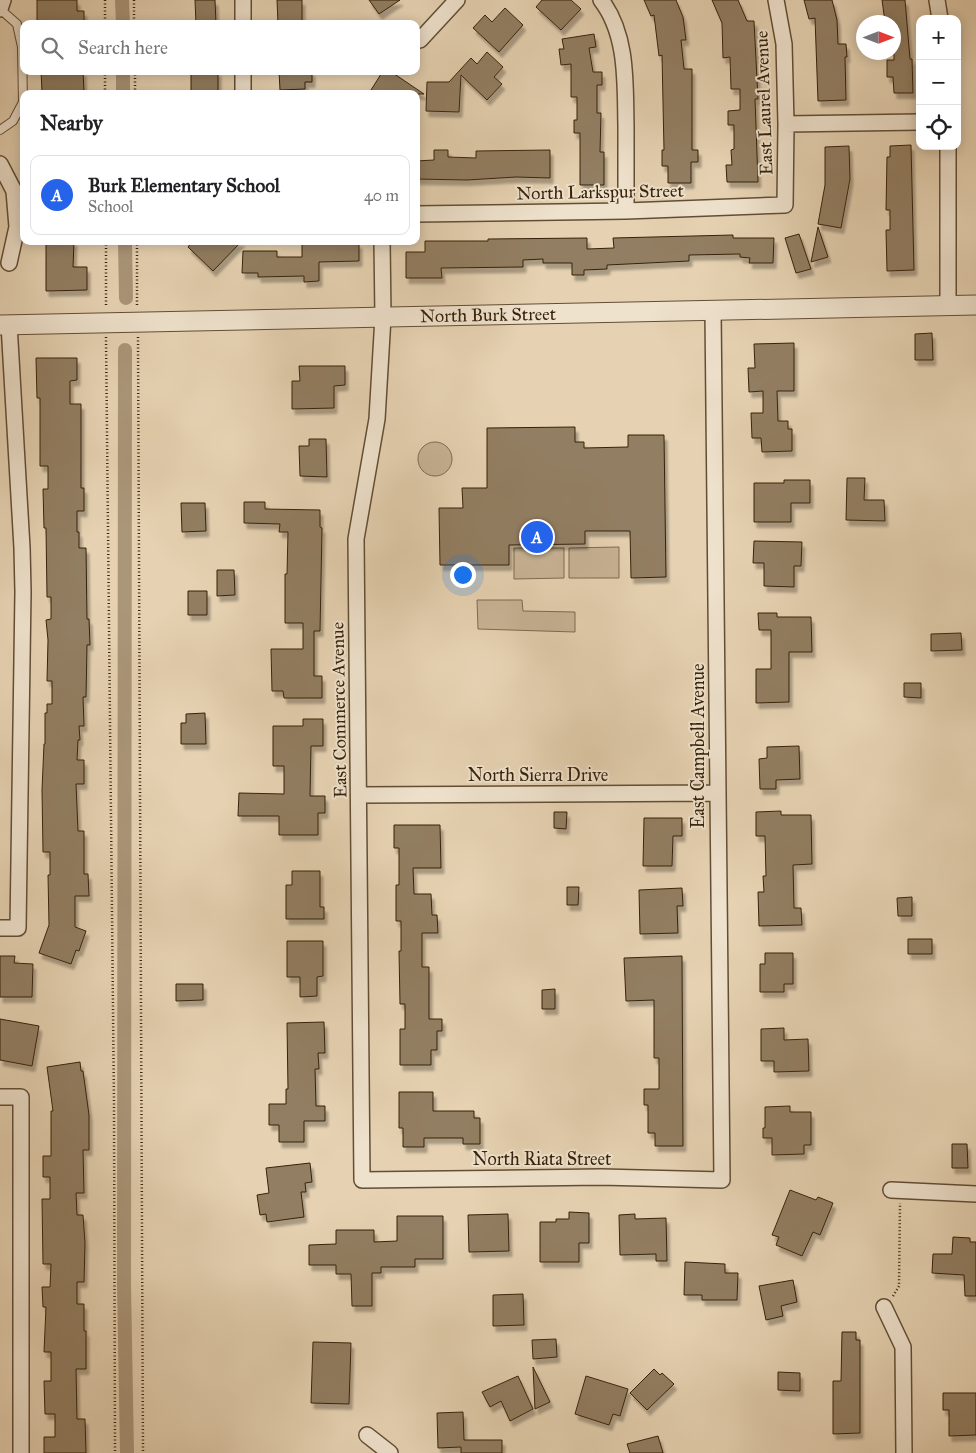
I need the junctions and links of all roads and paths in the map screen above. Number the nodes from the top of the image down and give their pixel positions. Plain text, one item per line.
1 (3, 0) edge
2 (105, 0) edge
3 (134, 0) edge
4 (243, 0) edge
5 (457, 0) edge
6 (601, 0) edge
7 (776, 0) edge
8 (937, 0) edge
9 (0, 9) edge
10 (939, 15) edge
11 (105, 20) edge
12 (134, 20) edge
13 (243, 20) edge
14 (20, 39) edge
15 (420, 40) dead end
16 (23, 75) edge
17 (105, 75) edge
18 (134, 75) edge
19 (243, 75) edge
20 (23, 90) edge
21 (105, 90) edge
22 (135, 90) edge
23 (243, 90) edge
24 (20, 108) edge
25 (916, 122) edge
26 (786, 124) junction
27 (0, 130) edge
28 (948, 150) edge
29 (0, 164) edge
30 (785, 205) joint
31 (626, 211) junction
32 (420, 214) edge
33 (106, 245) edge
34 (136, 245) edge
35 (382, 245) edge
36 (9, 263) dead end
37 (948, 305) junction
38 (976, 305) edge
39 (713, 311) junction
40 (383, 317) junction
41 (109, 322) junction
42 (135, 322) junction
43 (5, 325) edge
44 (717, 793) junction
45 (359, 794) junction
46 (0, 928) edge
47 (0, 1097) edge
48 (362, 1180) joint
49 (722, 1180) joint
50 (891, 1190) joint
51 (976, 1194) edge
52 (884, 1307) joint
53 (367, 1436) dead end
54 (21, 1453) edge
55 (115, 1453) edge
56 (143, 1453) edge
57 (390, 1453) edge
58 (904, 1453) edge

1 - 9 street
2 - 11 path
3 - 12 path
4 - 13 street
5 - 15 street
6 - 31 street
7 - 26 street, East Laurel Avenue
8 - 10 street
9 - 14 lane
16 - 20 lane
17 - 21 path
18 - 22 path
19 - 23 street
24 - 27 lane
25 - 26 street
26 - 30 street, East Laurel Avenue
28 - 37 street
29 - 36 street
30 - 31 street, North Larkspur Street
31 - 32 street, North Larkspur Street
33 - 41 path
34 - 42 path
35 - 40 street, East Commerce Avenue
37 - 38 street, North Burk Street
37 - 39 street, North Burk Street
39 - 40 street, North Burk Street
39 - 44 street, East Campbell Avenue
40 - 42 street, North Burk Street
40 - 45 street, East Commerce Avenue
41 - 42 street, North Burk Street
41 - 43 street, North Burk Street
41 - 55 path
42 - 56 path
43 - 46 street
44 - 45 street, North Sierra Drive
44 - 49 street, East Campbell Avenue
45 - 48 street, East Commerce Avenue
47 - 54 street
48 - 49 street, North Riata Street
50 - 51 street
50 - 52 path
52 - 58 street
53 - 57 street

